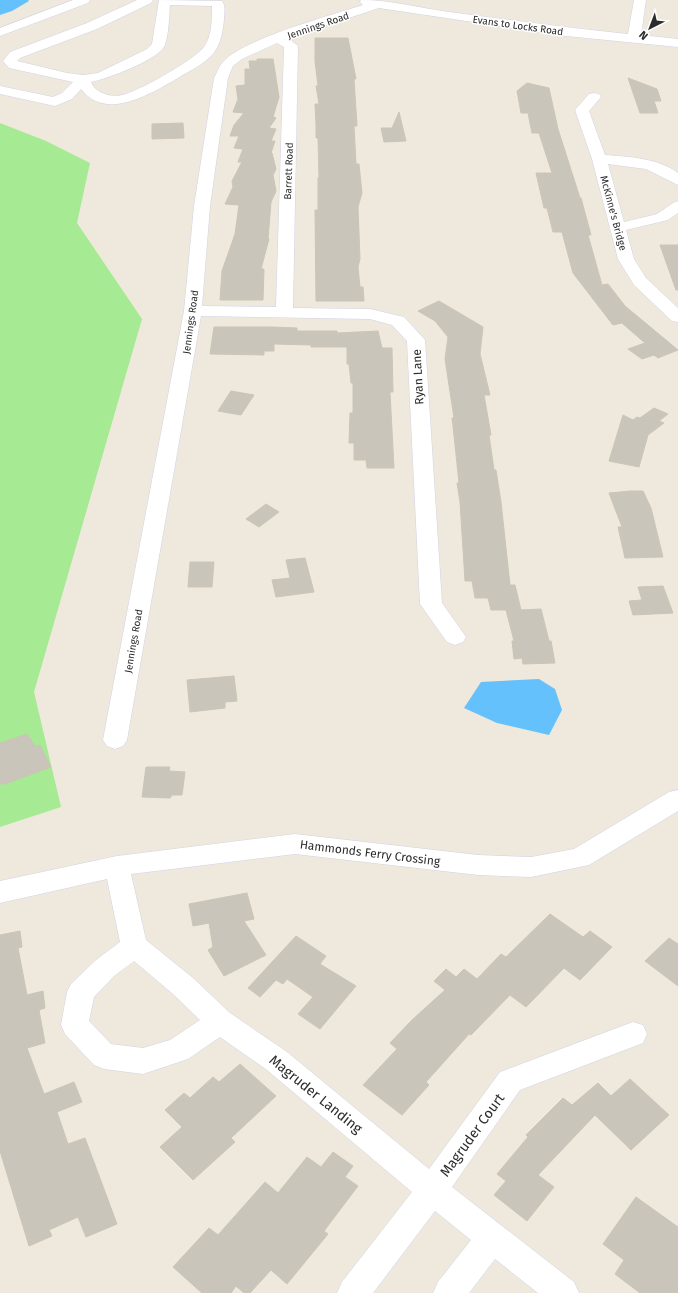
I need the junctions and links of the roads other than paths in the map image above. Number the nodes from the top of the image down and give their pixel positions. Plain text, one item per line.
1 (84, 0) edge
2 (147, 0) edge
3 (359, 0) edge
4 (640, 0) edge
5 (165, 1) edge
6 (380, 4) junction
7 (0, 32) edge
8 (279, 38) junction
9 (634, 40) junction
10 (678, 44) edge
11 (83, 78) junction
12 (0, 90) edge
13 (594, 97) dead end
14 (599, 158) junction
15 (678, 180) edge
16 (678, 206) edge
17 (617, 228) junction
18 (193, 311) junction
19 (284, 312) junction
20 (678, 317) edge
21 (455, 637) dead end
22 (115, 740) dead end
23 (678, 799) edge
24 (117, 866) junction
25 (0, 892) edge
26 (134, 946) junction
27 (220, 1022) junction
28 (634, 1034) dead end
29 (432, 1190) junction
30 (492, 1238) junction
31 (353, 1293) edge
32 (448, 1293) edge
33 (563, 1293) edge

1 - 7 street
2 - 11 street
3 - 6 street, Evans to Locks Road
4 - 9 street
5 - 11 street
5 - 11 street
6 - 8 street, Jennings Road
6 - 9 street, Evans to Locks Road
8 - 18 street, Jennings Road
8 - 19 street, Barrett Road
9 - 10 street, Evans to Locks Road
11 - 12 street
13 - 14 street, McKinne's Bridge
14 - 15 street
14 - 17 street, McKinne's Bridge
16 - 17 street
17 - 20 street, McKinne's Bridge
18 - 19 street, Ryan Lane
18 - 22 street, Jennings Road
19 - 21 street, Ryan Lane
23 - 24 street, Hammonds Ferry Crossing
24 - 25 street, Hammonds Ferry Crossing
24 - 26 street
26 - 27 street, Magruder Landing
26 - 27 street
27 - 29 street, Magruder Landing
28 - 29 street, Magruder Court
29 - 30 street, Magruder Landing
29 - 31 street, Magruder Court
30 - 32 street
30 - 33 street, Magruder Landing

